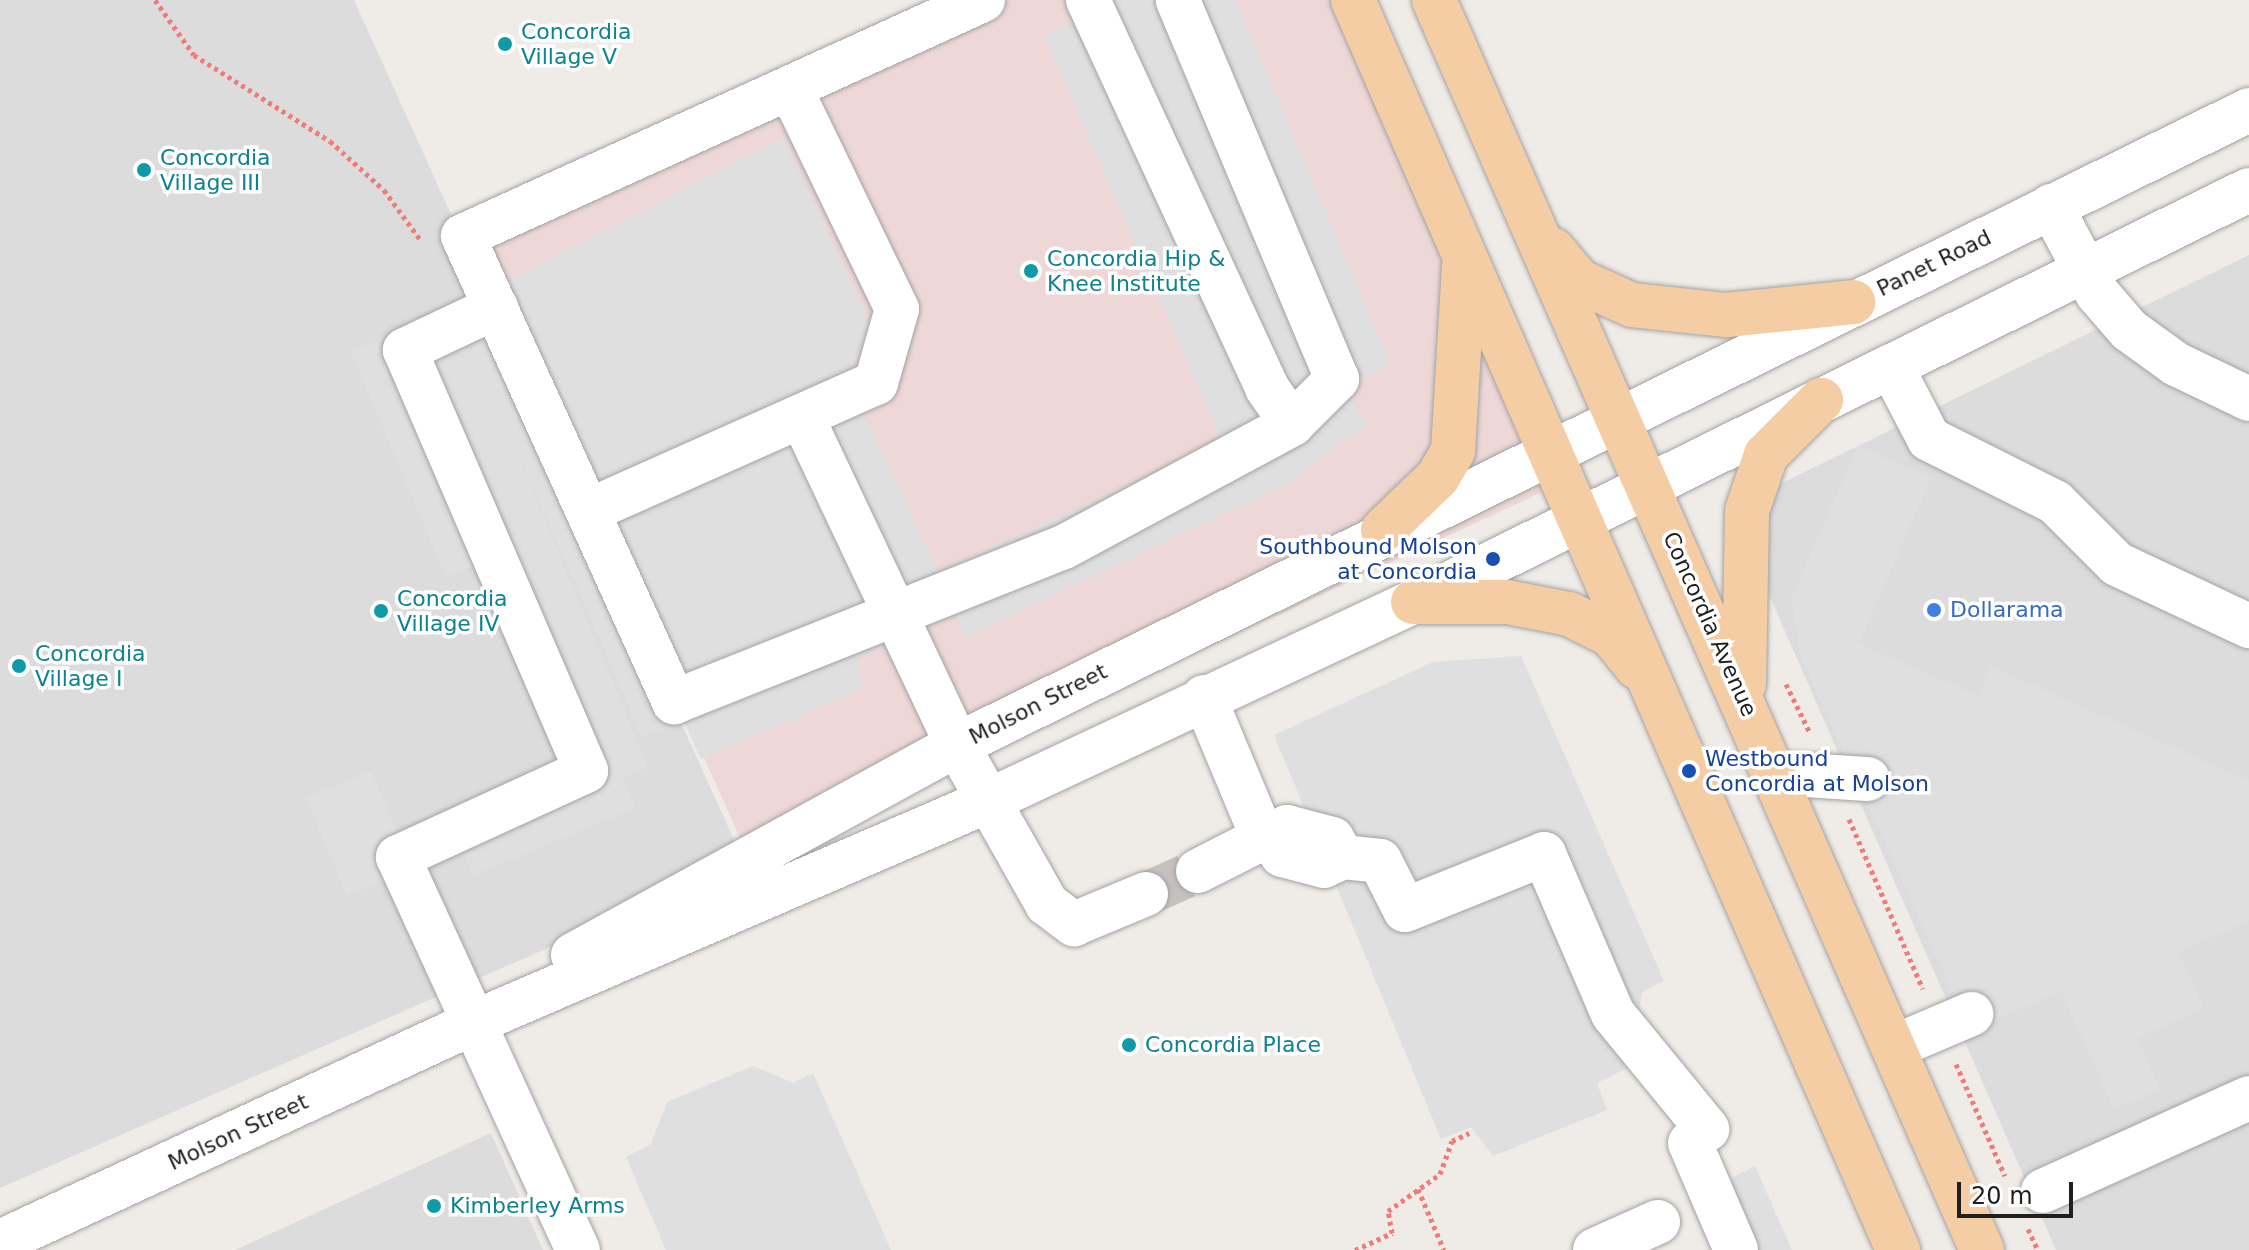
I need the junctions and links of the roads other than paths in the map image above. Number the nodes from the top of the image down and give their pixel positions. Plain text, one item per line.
1 (983, 0) edge
2 (1088, 0) edge
3 (1178, 0) edge
4 (1353, 0) edge
5 (1434, 0) edge
6 (790, 88) junction
7 (2249, 110) edge
8 (2249, 190) edge
9 (2051, 206) junction
10 (1536, 230) junction
11 (1464, 252) junction
12 (2086, 269) junction
13 (1853, 302) junction
14 (496, 307) junction
15 (1891, 366) junction
16 (2249, 399) edge
17 (1821, 400) junction
18 (803, 419) junction
19 (1620, 419) junction
20 (1292, 424) junction
21 (1552, 448) junction
22 (1649, 485) junction
23 (588, 511) junction
24 (1579, 518) junction
25 (1383, 530) junction
26 (1413, 602) junction
27 (893, 615) junction
28 (2249, 626) edge
29 (1658, 693) junction
30 (1204, 697) junction
31 (1744, 703) junction
32 (957, 745) junction
33 (1775, 773) junction
34 (1850, 780) road end
35 (990, 800) junction
36 (1268, 839) junction
37 (1198, 871) tunnel mouth
38 (1146, 894) tunnel mouth
39 (1956, 1021) road end
40 (475, 1022) junction
41 (1896, 1046) junction
42 (2249, 1098) edge
43 (2025, 1197) road end
44 (1658, 1222) dead end
45 (0, 1242) edge
46 (578, 1250) edge
47 (1595, 1250) edge
48 (1736, 1250) edge
49 (1898, 1250) edge
50 (1982, 1250) edge

1 - 6 street
2 - 20 street
3 - 20 street
4 - 11 main road
5 - 10 main road, Concordia Avenue
6 - 14 street
6 - 18 street
7 - 9 street, Panet Road
8 - 12 street
9 - 12 street
9 - 13 street, Panet Road
10 - 13 main road
10 - 19 main road, Concordia Avenue
11 - 21 main road
11 - 25 main road
12 - 15 street
12 - 16 street
13 - 19 street, Panet Road
14 - 23 street
14 - 40 street
15 - 17 street
15 - 28 street
17 - 22 street
17 - 31 main road
18 - 23 street
18 - 27 street
19 - 21 street, Molson Street
19 - 22 main road, Concordia Avenue
20 - 27 street
21 - 24 main road
21 - 25 street, Molson Street
22 - 24 street, Molson Street
22 - 31 main road, Concordia Avenue
23 - 27 street
24 - 26 street, Molson Street
24 - 29 main road
25 - 32 street, Molson Street
26 - 29 main road
26 - 30 street, Molson Street
27 - 32 street
29 - 49 main road
30 - 35 street, Molson Street
30 - 36 street
31 - 33 main road, Concordia Avenue
32 - 35 street
32 - 40 street, Molson Street
33 - 34 street
33 - 41 main road, Concordia Avenue
35 - 38 street
35 - 40 street, Molson Street
36 - 37 street
36 - 48 street
39 - 41 street
40 - 45 street, Molson Street
40 - 46 street
41 - 50 main road, Concordia Avenue
42 - 43 street
44 - 47 street

